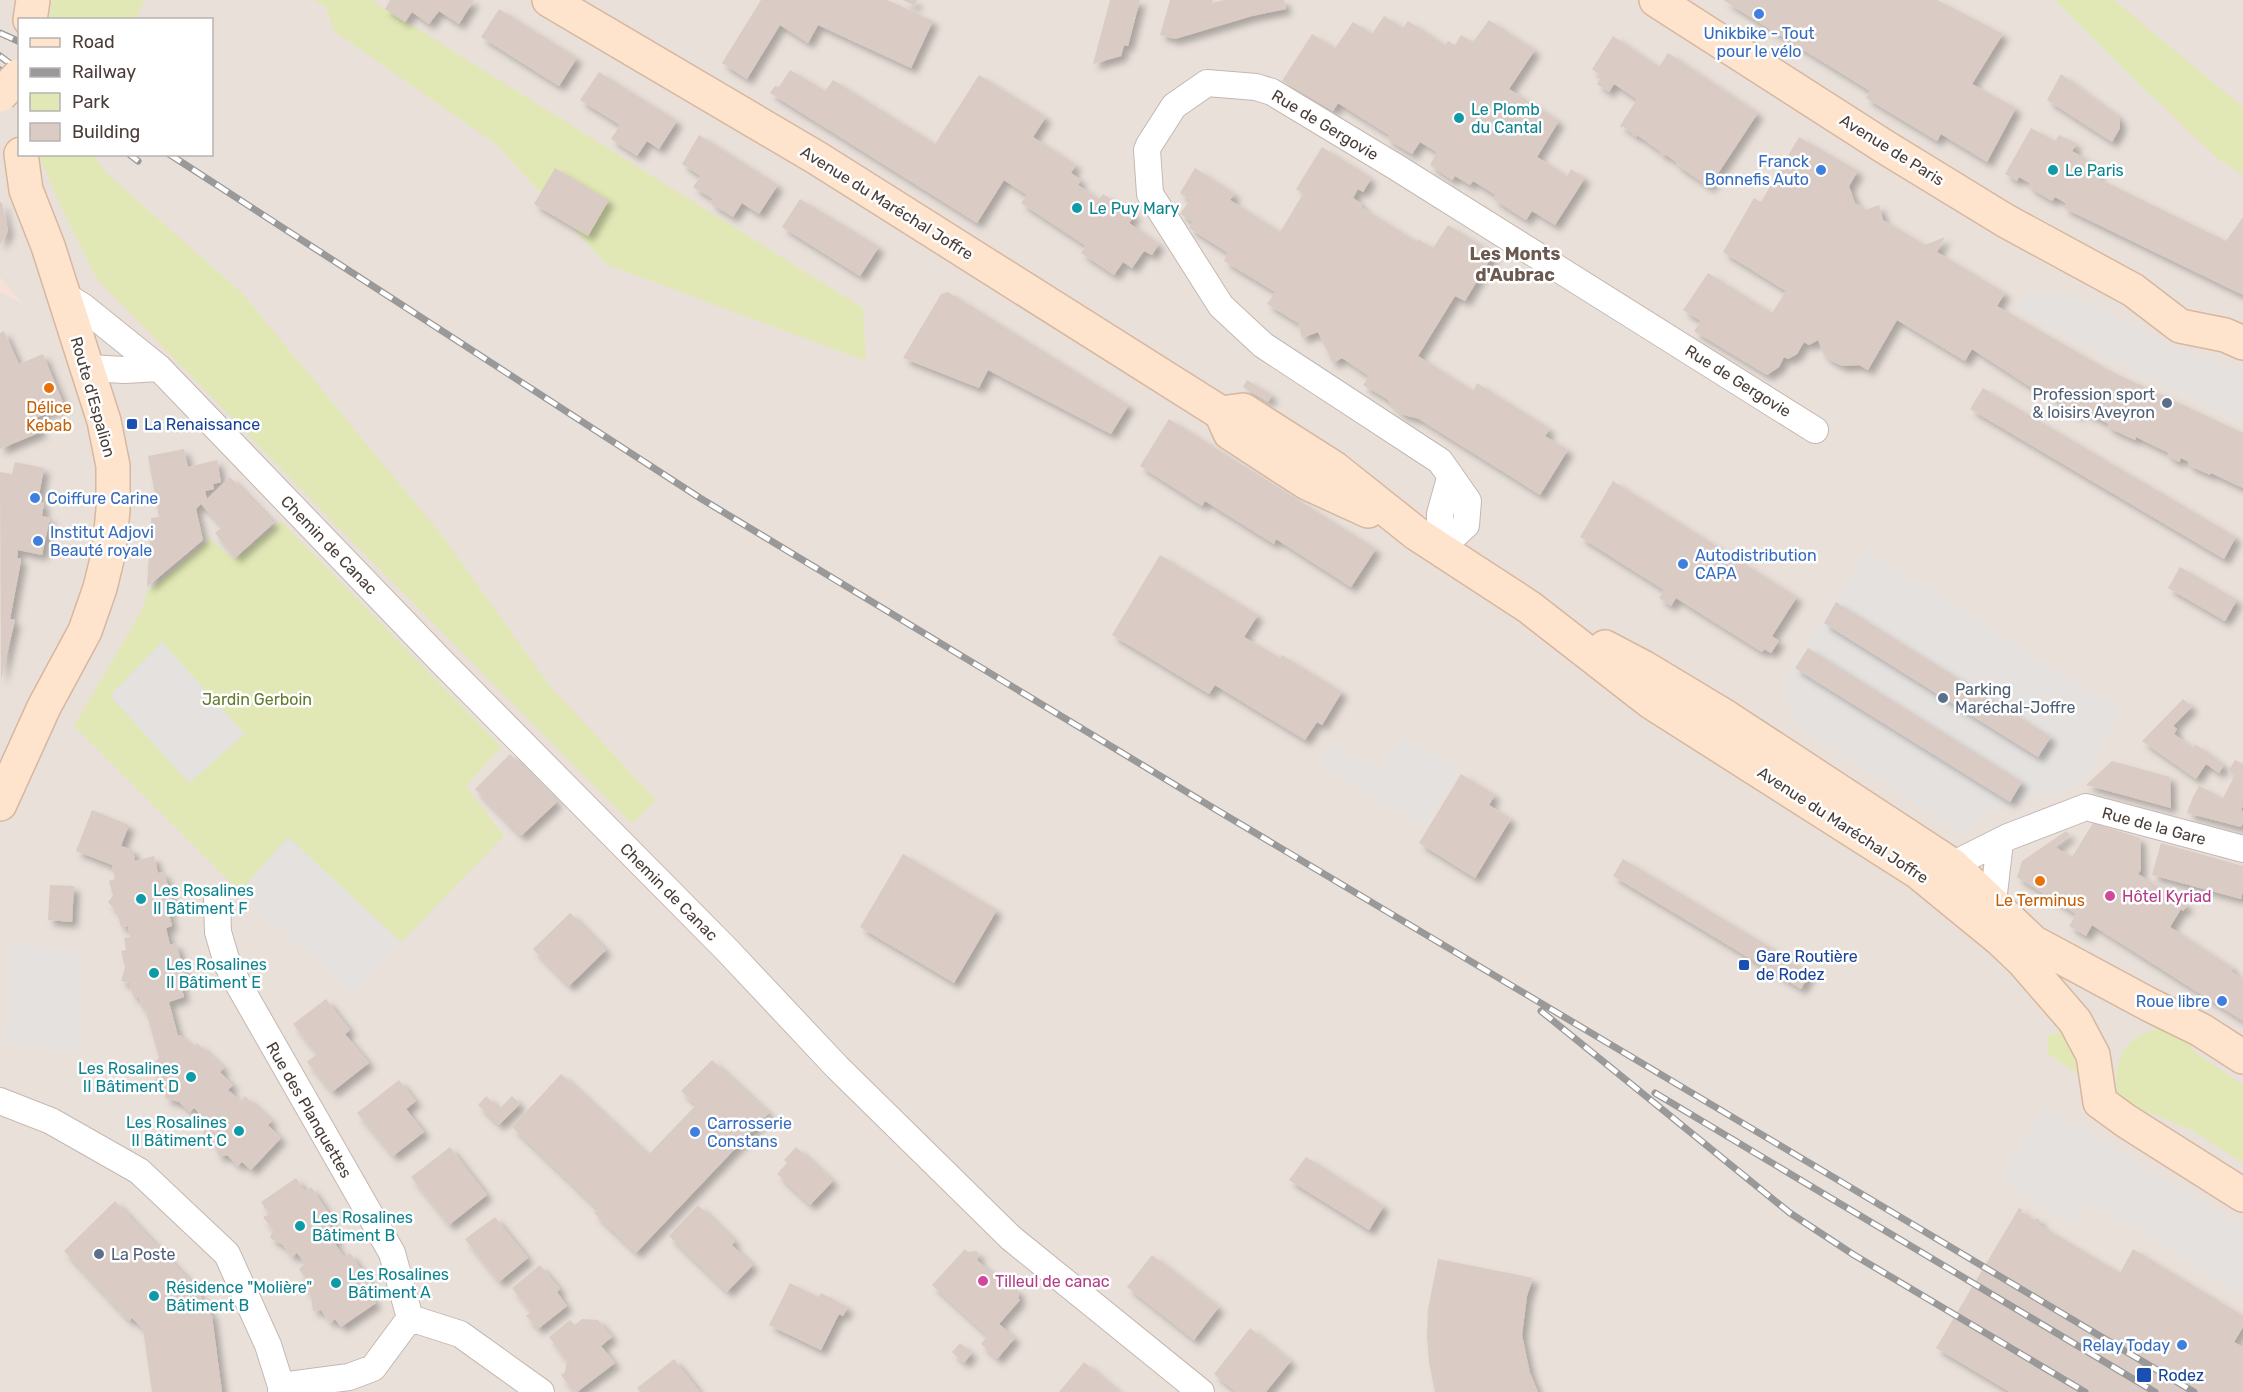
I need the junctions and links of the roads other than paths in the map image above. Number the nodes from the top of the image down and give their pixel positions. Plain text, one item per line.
1 (33, 0) edge
2 (549, 0) edge
3 (1656, 0) edge
4 (30, 18) edge
5 (18, 77) edge
6 (0, 95) edge
7 (20, 156) edge
8 (13, 182) edge
9 (63, 294) junction
10 (2234, 339) edge
11 (87, 368) junction
12 (159, 368) junction
13 (1815, 430) dead end
14 (1428, 541) junction
15 (1529, 607) junction
16 (0, 804) edge
17 (2000, 842) junction
18 (2243, 849) edge
19 (1952, 865) junction
20 (217, 901) dead end
21 (1993, 902) junction
22 (2243, 1057) edge
23 (0, 1101) edge
24 (2243, 1195) edge
25 (410, 1318) junction
26 (281, 1389) edge
27 (542, 1392) edge
28 (1201, 1392) edge

1 - 4 main road
2 - 14 main road, Avenue du Maréchal Joffre
3 - 10 main road, Avenue de Paris
5 - 6 main road, bridge
7 - 8 main road, Route d'Espalion
8 - 9 main road, Route d'Espalion
9 - 11 main road, Route d'Espalion
9 - 12 street, Chemin de Canac
11 - 12 street
11 - 16 main road, Route d'Espalion
12 - 28 street, Chemin de Canac
13 - 14 street, Rue de Gergovie
14 - 15 main road, Avenue du Maréchal Joffre
15 - 19 main road, Avenue du Maréchal Joffre
15 - 24 main road, Avenue du Maréchal Joffre
17 - 18 street, Rue de la Gare
17 - 19 street, Rue de la Gare
17 - 21 street
19 - 21 main road, Avenue du Maréchal Joffre
20 - 25 street, Rue des Planquettes
21 - 22 main road, Avenue du Maréchal Joffre
23 - 26 street
25 - 26 street
25 - 27 street

